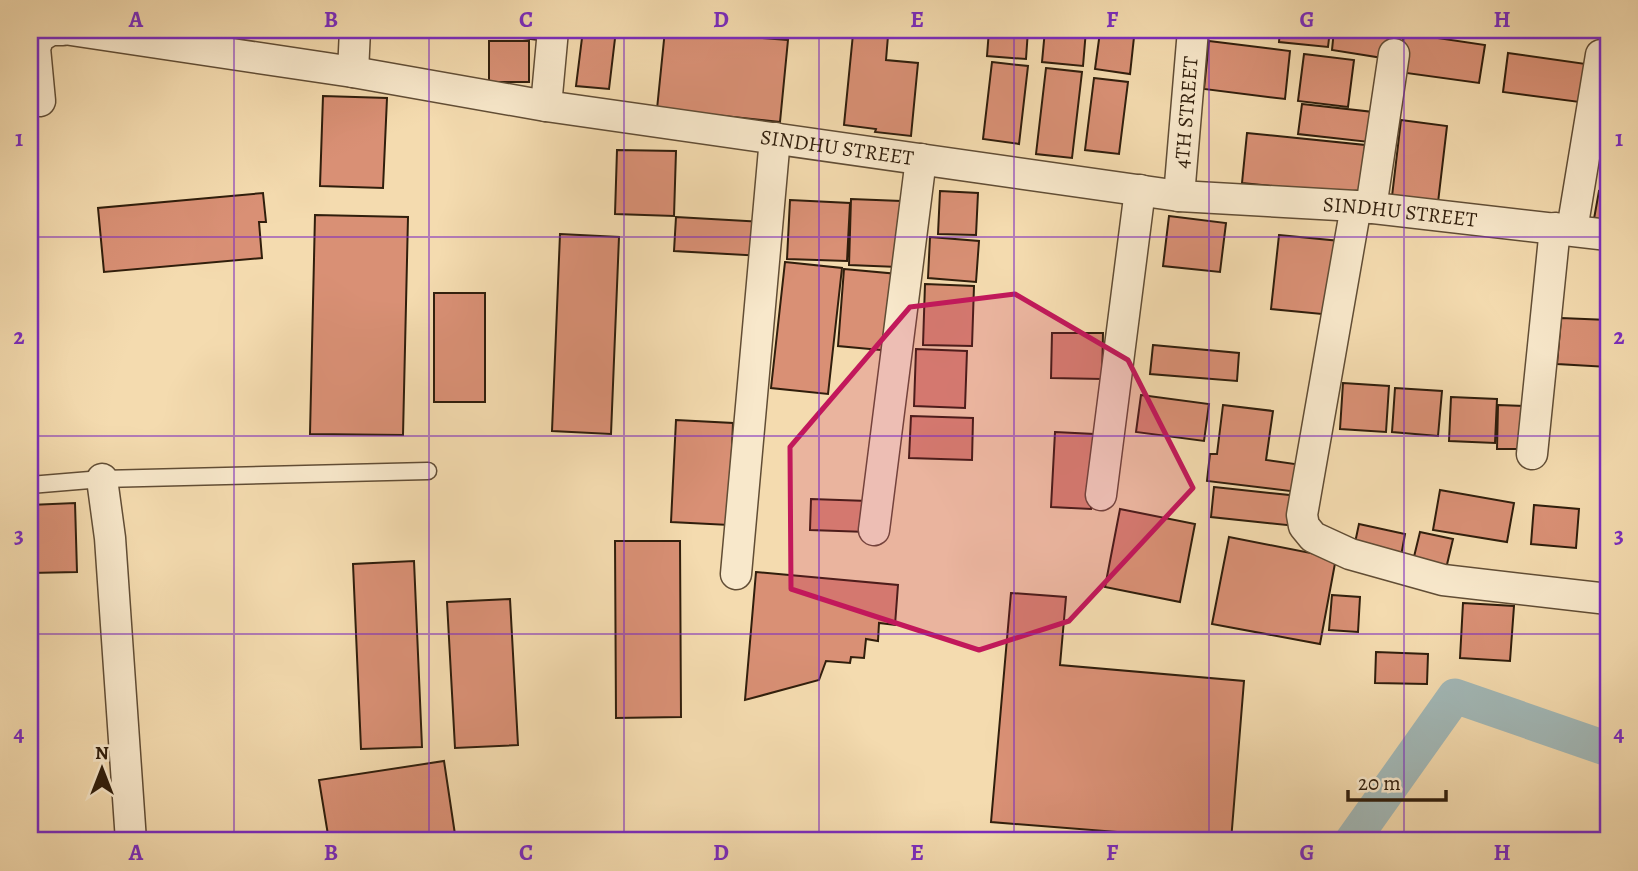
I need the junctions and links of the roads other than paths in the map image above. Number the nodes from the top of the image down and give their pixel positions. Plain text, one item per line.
1 (63, 30) edge
2 (71, 30) edge
3 (355, 30) edge
4 (553, 30) edge
5 (1193, 30) edge
6 (1394, 54) dead end
7 (1601, 55) dead end
8 (353, 72) junction
9 (40, 101) dead end
10 (546, 106) junction
11 (775, 138) junction
12 (921, 159) junction
13 (1140, 190) junction
14 (1179, 195) junction
15 (1364, 207) junction
16 (1564, 229) junction
17 (1608, 235) edge
18 (1532, 454) dead end
19 (428, 471) dead end
20 (102, 479) junction
21 (30, 485) edge
22 (1101, 495) dead end
23 (874, 530) dead end
24 (736, 573) dead end
25 (1608, 599) edge
26 (131, 841) edge

1 - 9 street
2 - 8 street, SINDHU STREET
3 - 8 street
4 - 10 street
5 - 14 street, 4TH STREET
6 - 15 street
7 - 16 street
8 - 10 street, SINDHU STREET
10 - 11 street, SINDHU STREET
11 - 12 street, SINDHU STREET
11 - 24 street
12 - 13 street, SINDHU STREET
12 - 23 street
13 - 14 street, SINDHU STREET
13 - 22 street
14 - 15 street, SINDHU STREET
15 - 16 street, SINDHU STREET
15 - 25 street
16 - 17 street, SINDHU STREET
16 - 18 street
19 - 20 lane
20 - 21 lane
20 - 26 street

